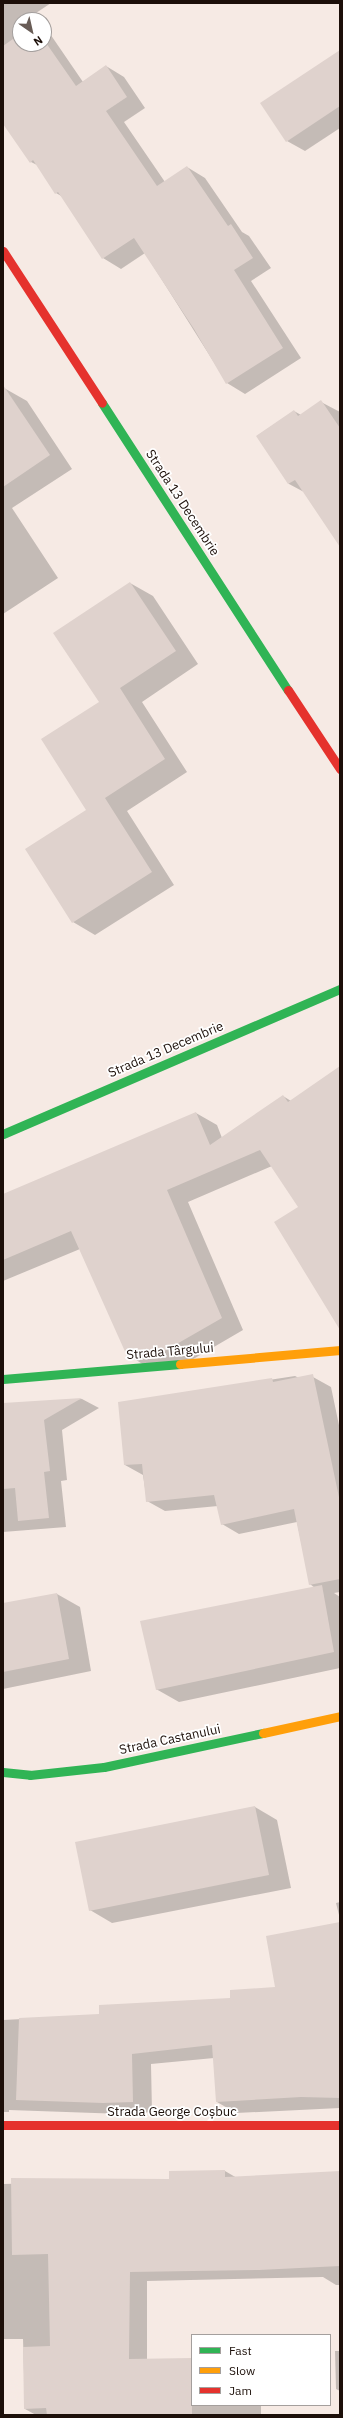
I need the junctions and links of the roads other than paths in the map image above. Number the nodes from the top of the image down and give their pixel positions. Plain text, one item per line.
1 (3, 251) edge
2 (340, 769) edge
3 (340, 989) edge
4 (3, 1134) edge
5 (340, 1350) edge
6 (3, 1379) edge
7 (340, 1716) edge
8 (3, 1772) edge
9 (3, 2125) edge
10 (340, 2125) edge

1 - 2 street, Strada 13 Decembrie
3 - 4 street, Strada 13 Decembrie
5 - 6 street, Strada Târgului
7 - 8 street, Strada Castanului
9 - 10 street, Strada George Coșbuc

